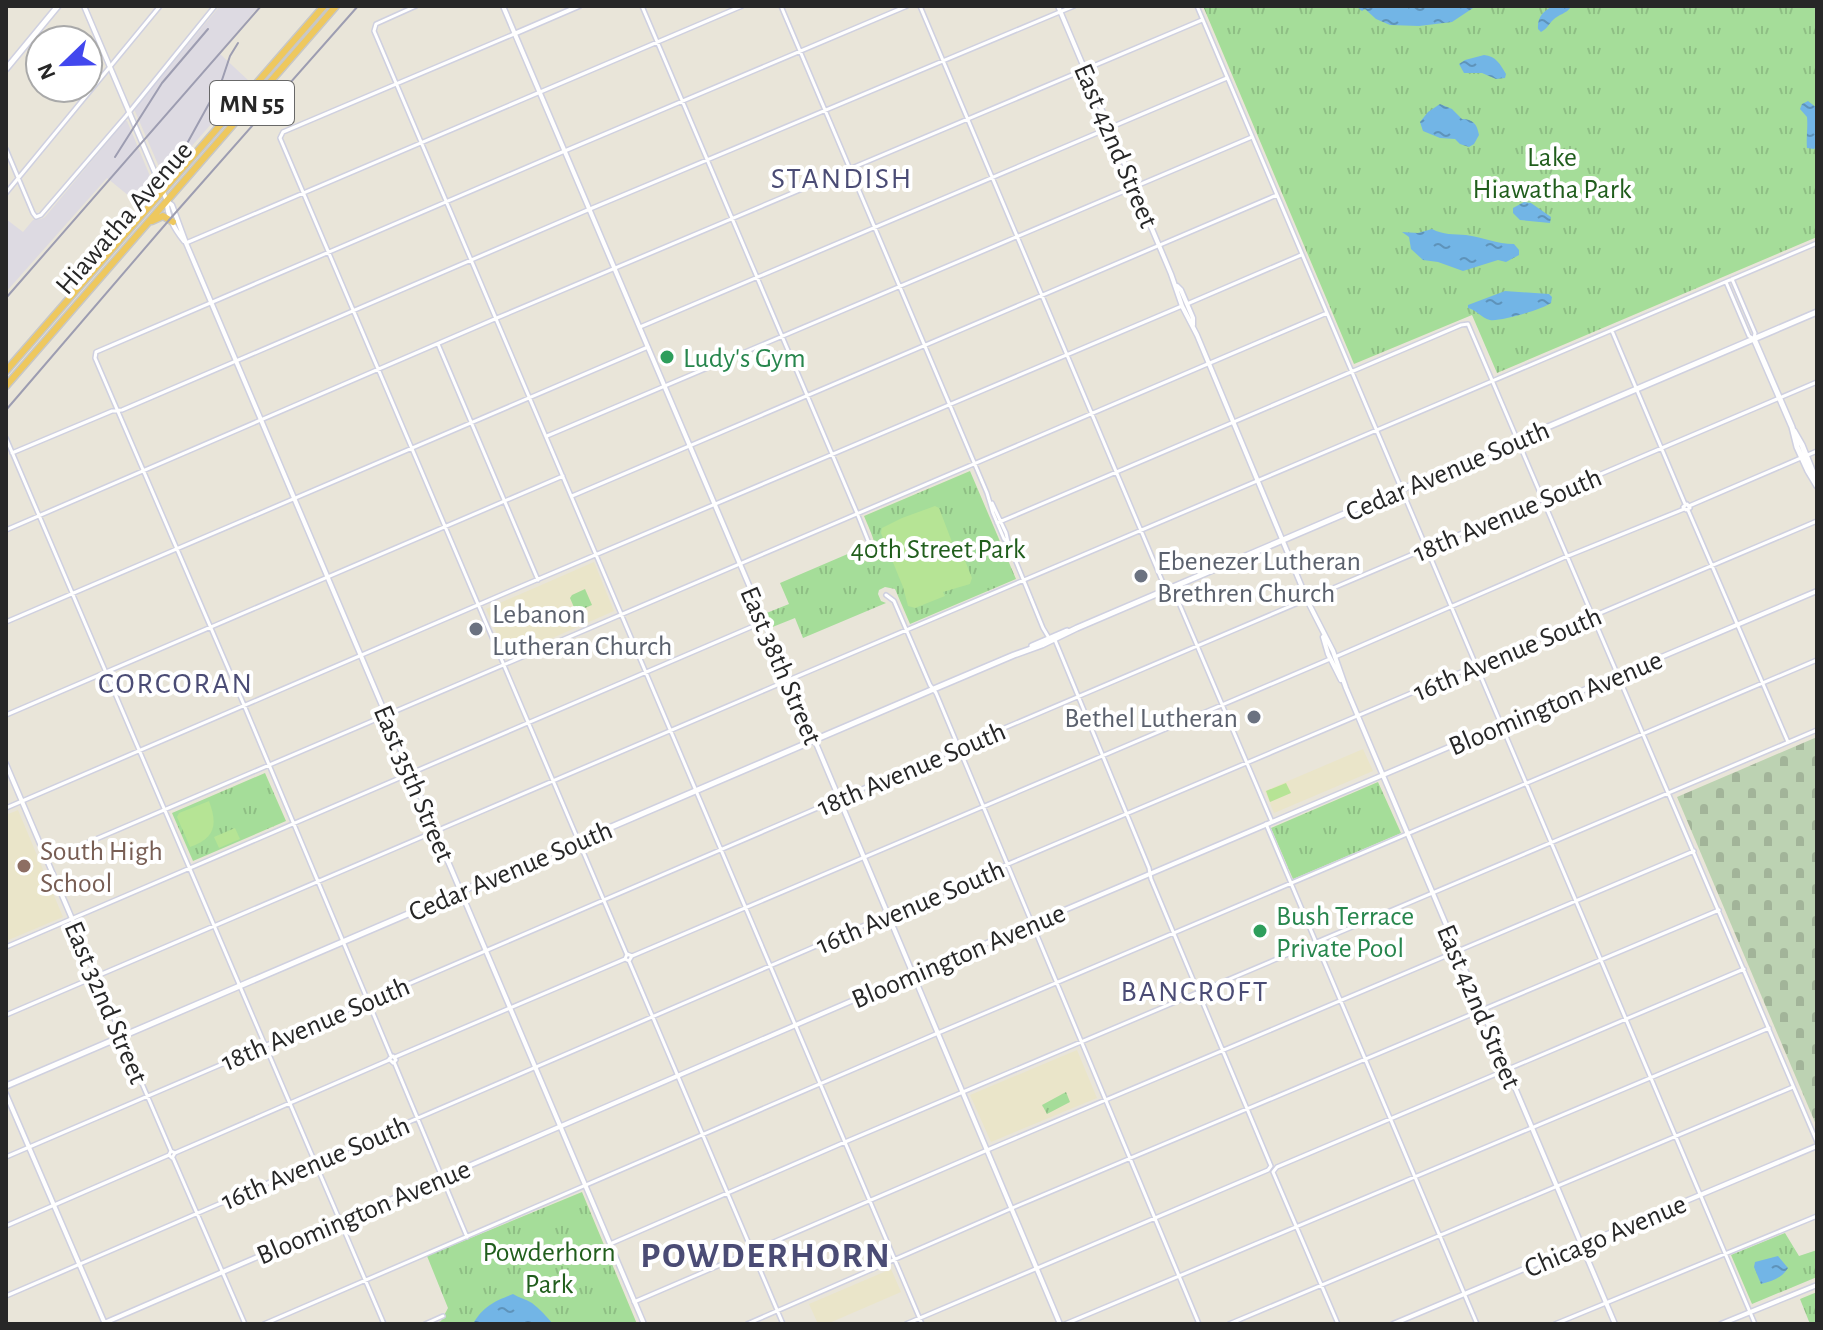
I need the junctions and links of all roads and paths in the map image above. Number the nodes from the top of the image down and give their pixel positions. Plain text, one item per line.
1 (58, 6) edge
2 (84, 6) edge
3 (160, 6) edge
4 (215, 6) edge
5 (324, 6) edge
6 (336, 6) edge
7 (416, 6) edge
8 (503, 6) edge
9 (579, 6) edge
10 (642, 6) edge
11 (742, 6) edge
12 (781, 6) edge
13 (907, 6) edge
14 (920, 6) edge
15 (1074, 6) edge
16 (1197, 6) edge
17 (1059, 9) edge
18 (1203, 20) junction
19 (514, 34) junction
20 (657, 42) junction
21 (800, 51) junction
22 (943, 60) junction
23 (110, 66) junction
24 (6, 69) edge
25 (1085, 70) junction
26 (1227, 78) junction
27 (396, 83) junction
28 (540, 92) junction
29 (683, 101) junction
30 (825, 110) junction
31 (129, 111) junction
32 (968, 119) junction
33 (1110, 128) junction
34 (1252, 137) junction
35 (422, 143) junction
36 (6, 149) edge
37 (564, 151) junction
38 (708, 160) junction
39 (850, 169) junction
40 (993, 178) junction
41 (18, 179) junction
42 (1134, 187) junction
43 (163, 192) junction
44 (6, 193) edge
45 (304, 193) junction
46 (1277, 195) junction
47 (167, 201) junction
48 (447, 202) junction
49 (590, 209) junction
50 (733, 218) junction
51 (173, 222) junction
52 (146, 224) junction
53 (875, 228) junction
54 (1017, 237) junction
55 (186, 243) junction
56 (1817, 243) edge
57 (1159, 246) junction
58 (329, 252) junction
59 (1302, 255) junction
60 (472, 260) junction
61 (615, 268) junction
62 (757, 277) junction
63 (1732, 279) junction
64 (1726, 282) junction
65 (900, 286) junction
66 (1042, 296) junction
67 (211, 302) junction
68 (1184, 305) junction
69 (354, 310) junction
70 (1817, 312) edge
71 (1327, 313) junction
72 (497, 318) junction
73 (640, 327) junction
74 (1612, 330) junction
75 (782, 336) junction
76 (1754, 339) junction
77 (438, 344) junction
78 (925, 346) junction
79 (648, 347) junction
80 (1067, 354) junction
81 (236, 361) junction
82 (1208, 364) junction
83 (379, 369) junction
84 (6, 371) edge
85 (1352, 372) junction
86 (1494, 381) junction
87 (1817, 382) edge
88 (6, 386) edge
89 (665, 386) junction
90 (1636, 389) junction
91 (807, 395) junction
92 (530, 397) junction
93 (1779, 398) junction
94 (949, 404) junction
95 (117, 410) junction
96 (1092, 413) junction
97 (261, 420) junction
98 (1233, 422) junction
99 (471, 423) junction
100 (1376, 431) junction
101 (547, 436) junction
102 (6, 438) edge
103 (1519, 440) junction
104 (690, 445) junction
105 (412, 447) junction
106 (1661, 448) junction
107 (1817, 451) edge
108 (12, 453) junction
109 (832, 454) junction
110 (1804, 457) junction
111 (974, 463) junction
112 (143, 471) junction
113 (1116, 472) junction
114 (563, 476) junction
115 (1258, 481) junction
116 (1817, 486) edge
117 (1401, 490) junction
118 (572, 496) junction
119 (295, 498) junction
120 (1544, 498) junction
121 (505, 501) junction
122 (714, 504) junction
123 (1687, 507) junction
124 (857, 513) junction
125 (39, 515) junction
126 (1817, 521) edge
127 (999, 522) junction
128 (445, 526) junction
129 (6, 530) edge
130 (1142, 531) junction
131 (1283, 540) junction
132 (1426, 548) junction
133 (177, 549) junction
134 (869, 553) dead end
135 (597, 554) junction
136 (1568, 556) junction
137 (740, 563) junction
138 (1712, 566) junction
139 (328, 576) junction
140 (538, 580) junction
141 (1024, 581) junction
142 (1169, 588) junction
143 (1817, 591) edge
144 (73, 593) junction
145 (886, 595) dead end
146 (1307, 598) junction
147 (479, 605) junction
148 (1451, 607) junction
149 (621, 614) junction
150 (1594, 616) junction
151 (6, 622) edge
152 (764, 622) junction
153 (1737, 625) junction
154 (210, 627) junction
155 (907, 631) junction
156 (1052, 639) junction
157 (1197, 646) junction
158 (361, 655) junction
159 (1333, 658) junction
160 (1817, 660) edge
161 (504, 665) junction
162 (1476, 666) junction
163 (106, 672) junction
164 (646, 672) junction
165 (1619, 674) junction
166 (789, 680) junction
167 (1762, 683) junction
168 (933, 689) junction
169 (1078, 697) junction
170 (244, 705) junction
171 (1223, 705) junction
172 (6, 715) edge
173 (386, 715) junction
174 (1358, 716) junction
175 (529, 723) junction
176 (1500, 725) junction
177 (1817, 730) edge
178 (671, 731) junction
179 (1644, 734) junction
180 (814, 740) junction
181 (1788, 742) junction
182 (958, 747) junction
183 (139, 751) junction
184 (1102, 755) junction
185 (1247, 763) junction
186 (6, 764) edge
187 (270, 765) junction
188 (411, 773) junction
189 (1383, 775) junction
190 (554, 781) junction
191 (1526, 784) junction
192 (697, 790) junction
193 (1669, 792) junction
194 (839, 798) junction
195 (22, 801) junction
196 (983, 806) junction
197 (6, 808) edge
198 (165, 810) junction
199 (1127, 814) junction
200 (294, 823) junction
201 (1269, 823) junction
202 (436, 831) junction
203 (1407, 833) junction
204 (579, 840) junction
205 (1551, 843) junction
206 (721, 849) junction
207 (1694, 851) junction
208 (864, 857) junction
209 (47, 860) junction
210 (1008, 864) junction
211 (189, 868) junction
212 (1150, 873) junction
213 (318, 881) junction
214 (1291, 883) junction
215 (461, 891) junction
216 (1433, 892) junction
217 (603, 899) junction
218 (1576, 901) junction
219 (746, 907) junction
220 (1719, 910) junction
221 (888, 915) junction
222 (72, 918) junction
223 (1032, 924) junction
224 (214, 927) junction
225 (1173, 933) junction
226 (344, 942) junction
227 (1315, 942) junction
228 (6, 947) edge
229 (486, 950) junction
230 (1457, 951) junction
231 (628, 958) junction
232 (1601, 960) junction
233 (770, 966) junction
234 (1744, 969) junction
235 (913, 974) junction
236 (96, 977) junction
237 (1056, 983) junction
238 (240, 986) junction
239 (1198, 992) junction
240 (368, 1000) junction
241 (1340, 1001) junction
242 (510, 1008) junction
243 (1482, 1010) junction
244 (6, 1015) edge
245 (653, 1017) junction
246 (1625, 1019) junction
247 (795, 1025) junction
248 (1769, 1028) junction
249 (938, 1033) junction
250 (122, 1036) junction
251 (1081, 1042) junction
252 (265, 1045) junction
253 (1222, 1051) junction
254 (393, 1059) junction
255 (1365, 1060) junction
256 (535, 1067) junction
257 (1507, 1069) junction
258 (678, 1075) junction
259 (1650, 1077) junction
260 (820, 1083) junction
261 (6, 1086) edge
262 (1794, 1087) junction
263 (963, 1092) junction
264 (6, 1094) edge
265 (147, 1095) junction
266 (1105, 1100) junction
267 (290, 1104) junction
268 (1247, 1110) junction
269 (418, 1118) junction
270 (1390, 1118) junction
271 (560, 1126) junction
272 (1532, 1127) junction
273 (702, 1134) junction
274 (1675, 1136) junction
275 (845, 1142) junction
276 (1817, 1144) edge
277 (29, 1147) junction
278 (987, 1150) junction
279 (172, 1154) junction
280 (6, 1157) edge
281 (1130, 1159) junction
282 (315, 1162) junction
283 (442, 1177) junction
284 (1414, 1177) junction
285 (585, 1185) junction
286 (1556, 1186) junction
287 (727, 1192) junction
288 (1700, 1195) junction
289 (869, 1200) junction
290 (53, 1205) junction
291 (1012, 1209) junction
292 (197, 1213) junction
293 (1817, 1216) edge
294 (1154, 1218) junction
295 (340, 1221) junction
296 (6, 1226) edge
297 (1296, 1227) junction
298 (1439, 1235) junction
299 (467, 1237) junction
300 (610, 1244) junction
301 (1582, 1244) junction
302 (753, 1251) junction
303 (1725, 1253) junction
304 (894, 1259) junction
305 (79, 1264) junction
306 (1037, 1268) junction
307 (223, 1272) junction
308 (1179, 1277) junction
309 (365, 1280) junction
310 (1321, 1285) junction
311 (1817, 1285) edge
312 (1464, 1293) junction
313 (6, 1296) edge
314 (634, 1302) junction
315 (1606, 1303) junction
316 (777, 1310) junction
317 (1749, 1312) junction
318 (443, 1316) dead end
319 (919, 1318) junction
320 (104, 1324) edge
321 (245, 1324) edge
322 (264, 1324) edge
323 (384, 1324) edge
324 (425, 1324) edge
325 (644, 1324) edge
326 (747, 1324) edge
327 (783, 1324) edge
328 (906, 1324) edge
329 (922, 1324) edge
330 (1062, 1324) edge
331 (1199, 1324) edge
332 (1229, 1324) edge
333 (1338, 1324) edge
334 (1393, 1324) edge
335 (1477, 1324) edge
336 (1555, 1324) edge
337 (1615, 1324) edge
338 (1721, 1324) edge
339 (1755, 1324) edge

1 - 24 main road
2 - 23 street, East 35th Street
3 - 23 street
4 - 31 street
5 - 43 highway, Hiawatha Avenue / MN 55
6 - 47 highway, Hiawatha Avenue / MN 55
7 - 27 street
8 - 19 street, East 38th Street
9 - 19 street
10 - 20 street
11 - 20 street
12 - 21 street
13 - 21 street
14 - 22 street
15 - 17 street
16 - 18 street
17 - 22 street
17 - 25 street, East 42nd Street
18 - 25 street
18 - 26 street
19 - 27 street
19 - 28 street, East 38th Street
20 - 28 street
20 - 29 street
21 - 29 street
21 - 30 street
22 - 30 street
22 - 32 street
23 - 31 street, East 35th Street
23 - 41 street
25 - 32 street
25 - 33 street, East 42nd Street
26 - 33 street
26 - 34 street
27 - 35 street
27 - 45 street
28 - 35 street
28 - 37 street, East 38th Street
29 - 37 street
29 - 38 street
30 - 38 street
30 - 39 street
31 - 41 street
31 - 43 street, East 35th Street
32 - 39 street
32 - 40 street
33 - 40 street
33 - 42 street, East 42nd Street
34 - 42 street
34 - 46 street
35 - 45 street
35 - 48 street
36 - 41 street
37 - 48 street
37 - 49 street, East 38th Street
38 - 49 street
38 - 50 street
39 - 50 street
39 - 53 street
40 - 53 street
40 - 54 street
41 - 44 street
42 - 54 street
42 - 57 street, East 42nd Street
43 - 47 street, East 35th Street
43 - 84 highway, Hiawatha Avenue / MN 55
45 - 55 street
45 - 58 street
46 - 57 street
46 - 59 street
47 - 51 street, East 35th Street
47 - 52 highway, Hiawatha Avenue / MN 55
47 - 55 street, East 35th Street
48 - 58 street
48 - 60 street
49 - 60 street
49 - 61 street, East 38th Street
50 - 61 street
50 - 62 street
51 - 52 highway
51 - 55 street, East 35th Street
52 - 88 highway, Hiawatha Avenue / MN 55
53 - 62 street
53 - 65 street
54 - 65 street
54 - 66 street
55 - 67 street, East 35th Street
56 - 63 street
57 - 66 street
57 - 68 street, East 42nd Street
58 - 67 street
58 - 69 street
59 - 68 street
59 - 71 street
60 - 69 street
60 - 72 street
61 - 72 street
61 - 73 street, East 38th Street
62 - 73 street
62 - 75 street
63 - 64 street
63 - 76 street
64 - 74 street
64 - 76 street
65 - 75 street
65 - 78 street
66 - 78 street
66 - 80 street
67 - 81 street, East 35th Street
67 - 95 street
68 - 80 street
68 - 82 street, East 42nd Street
69 - 81 street
69 - 83 street
70 - 76 main road, Cedar Avenue South
71 - 82 street
71 - 85 street
72 - 77 street
72 - 92 street
73 - 79 street, East 38th Street
74 - 86 street
74 - 90 street
75 - 89 street
75 - 91 street
76 - 90 main road, Cedar Avenue South
76 - 93 main road
77 - 83 street
77 - 99 street
78 - 91 street
78 - 94 street
79 - 89 street, East 38th Street
79 - 92 street
80 - 94 street
80 - 96 street
81 - 95 street
81 - 97 street, East 35th Street
82 - 96 street
82 - 98 street, East 42nd Street
83 - 97 street
83 - 105 street
85 - 86 street
85 - 98 street
85 - 100 street
86 - 100 street
86 - 103 street
87 - 93 street, 18th Avenue South
89 - 101 street
89 - 104 street, East 38th Street
90 - 103 main road, Cedar Avenue South
90 - 106 street
91 - 104 street
91 - 109 street
92 - 99 street
92 - 101 street
93 - 106 street, 18th Avenue South
93 - 110 main road
94 - 109 street
94 - 111 street
95 - 108 street
95 - 112 street
96 - 111 street
96 - 113 street
97 - 112 street
97 - 119 street, East 35th Street
98 - 113 street
98 - 115 street, East 42nd Street
99 - 105 street
99 - 121 street
100 - 115 street
100 - 117 street
101 - 114 street
102 - 108 street
103 - 117 main road, Cedar Avenue South
103 - 120 street
104 - 118 street
104 - 122 street, East 38th Street
105 - 119 street
105 - 128 street
106 - 120 street, 18th Avenue South
106 - 123 street
107 - 110 street
108 - 125 street
109 - 122 street
109 - 124 street
110 - 116 main road
110 - 123 street
111 - 124 street
111 - 127 street
112 - 125 street
112 - 133 street
113 - 127 street
113 - 130 street
114 - 118 street
114 - 121 street
115 - 130 street
115 - 131 street, East 42nd Street
117 - 131 main road, Cedar Avenue South
117 - 132 street
118 - 135 street
119 - 133 street
119 - 139 street, East 35th Street
120 - 132 street, 18th Avenue South
120 - 136 street
121 - 128 street
121 - 140 street
122 - 135 street
122 - 137 street, East 38th Street
123 - 136 street
123 - 138 street
124 - 134 street
124 - 137 street
125 - 129 street
125 - 144 street
126 - 138 street, 16th Avenue South
127 - 141 street
128 - 139 street
128 - 147 street
130 - 141 street
130 - 142 street
131 - 142 main road, Cedar Avenue South
131 - 146 street, East 42nd Street
132 - 146 street, 18th Avenue South
132 - 148 street
133 - 144 street
133 - 154 street
135 - 140 street
135 - 149 street
136 - 148 street
136 - 150 street
137 - 149 street
137 - 152 street, East 38th Street
138 - 150 street, 16th Avenue South
138 - 153 street
139 - 154 street
139 - 158 street, East 35th Street
140 - 147 street
141 - 155 street
141 - 156 street
142 - 156 main road, Cedar Avenue South
142 - 157 street
143 - 153 street, Bloomington Avenue
144 - 151 street
144 - 163 street
145 - 155 street
146 - 157 street, 18th Avenue South
146 - 159 street, East 42nd Street
147 - 158 street
147 - 161 street
148 - 159 street
148 - 162 street
149 - 161 street
149 - 164 street
150 - 162 street, 16th Avenue South
150 - 165 street
152 - 164 street
152 - 166 street, East 38th Street
153 - 165 street, Bloomington Avenue
153 - 167 street
154 - 163 street
154 - 170 street
155 - 166 street
155 - 168 street
156 - 168 main road, Cedar Avenue South
156 - 169 street
157 - 169 street, 18th Avenue South
157 - 171 street
158 - 170 street
158 - 173 street, East 35th Street
159 - 171 street
159 - 174 street, East 42nd Street
160 - 167 street
161 - 173 street
161 - 175 street
162 - 174 street, 16th Avenue South
162 - 176 street
163 - 172 street
163 - 183 street
164 - 175 street
164 - 178 street
165 - 176 street, Bloomington Avenue
165 - 179 street
166 - 178 street
166 - 180 street, East 38th Street
167 - 179 street
167 - 181 street
168 - 180 main road, Cedar Avenue South
168 - 182 street
169 - 182 street, 18th Avenue South
169 - 184 street
170 - 183 street
170 - 187 street
171 - 184 street
171 - 185 street
173 - 187 street
173 - 188 street, East 35th Street
174 - 185 street, 16th Avenue South
174 - 189 street, East 42nd Street
175 - 188 street
175 - 190 street
176 - 189 street, Bloomington Avenue
176 - 191 street
177 - 181 street
178 - 190 street
178 - 192 street
179 - 191 street
179 - 193 street
180 - 192 main road, Cedar Avenue South
180 - 194 street, East 38th Street
181 - 193 street
182 - 194 street, 18th Avenue South
182 - 196 street
183 - 195 street
183 - 198 street
184 - 196 street
184 - 199 street
185 - 199 street, 16th Avenue South
185 - 201 street
186 - 195 street, East 32nd Street
187 - 198 street
187 - 200 street
188 - 200 street
188 - 202 street, East 35th Street
189 - 201 street, Bloomington Avenue
189 - 203 street, East 42nd Street
190 - 202 street
190 - 204 street
191 - 203 street
191 - 205 street
192 - 204 main road, Cedar Avenue South
192 - 206 street
193 - 205 street
193 - 207 street
194 - 206 street, 18th Avenue South
194 - 208 street, East 38th Street
195 - 197 street
195 - 209 street, East 32nd Street
196 - 208 street
196 - 210 street
198 - 209 street
198 - 211 street
199 - 210 street, 16th Avenue South
199 - 212 street
200 - 211 street
200 - 213 street
201 - 212 street, Bloomington Avenue
201 - 214 street
202 - 213 street
202 - 215 street, East 35th Street
203 - 214 street
203 - 216 street, East 42nd Street
204 - 215 main road, Cedar Avenue South
204 - 217 street
205 - 216 street
205 - 218 street
206 - 217 street, 18th Avenue South
206 - 219 street
207 - 218 street
207 - 220 street
208 - 219 street
208 - 221 street, East 38th Street
209 - 222 street, East 32nd Street
210 - 221 street, 16th Avenue South
210 - 223 street
211 - 222 street
211 - 224 street
212 - 223 street, Bloomington Avenue
212 - 225 street
213 - 224 street
213 - 226 street
214 - 225 street
214 - 227 street
215 - 226 main road, Cedar Avenue South
215 - 229 street, East 35th Street
216 - 227 street
216 - 230 street, East 42nd Street
217 - 229 street, 18th Avenue South
217 - 231 street
218 - 230 street
218 - 232 street
219 - 231 street
219 - 233 street
220 - 232 street
220 - 234 street
221 - 233 street, 16th Avenue South
221 - 235 street, East 38th Street
222 - 228 street
222 - 236 street, East 32nd Street
223 - 235 street, Bloomington Avenue
223 - 237 street
224 - 236 street
224 - 238 street
225 - 237 street
225 - 239 street
226 - 238 main road, Cedar Avenue South
226 - 240 street
227 - 239 street
227 - 241 street
229 - 240 street, 18th Avenue South
229 - 242 street, East 35th Street
230 - 241 street
230 - 243 street, East 42nd Street
231 - 242 street
231 - 245 street
232 - 243 street
232 - 246 street
233 - 245 street, 16th Avenue South
233 - 247 street
234 - 246 street
234 - 248 street
235 - 247 street, Bloomington Avenue
235 - 249 street, East 38th Street
236 - 244 street
236 - 250 street, East 32nd Street
237 - 249 street
237 - 251 street
238 - 250 main road, Cedar Avenue South
238 - 252 street
239 - 251 street
239 - 253 street
240 - 252 street, 18th Avenue South
240 - 254 street
241 - 253 street
241 - 255 street
242 - 254 street
242 - 256 street, East 35th Street
243 - 255 street
243 - 257 street, East 42nd Street
245 - 256 street, 16th Avenue South
245 - 258 street
246 - 257 street
246 - 259 street
247 - 258 street, Bloomington Avenue
247 - 260 street
248 - 259 street
248 - 262 street
249 - 260 street
249 - 263 street, East 38th Street
250 - 261 main road, Cedar Avenue South
250 - 265 street, East 32nd Street
251 - 263 street
251 - 266 street
252 - 265 street, 18th Avenue South
252 - 267 street
253 - 266 street
253 - 268 street
254 - 267 street
254 - 269 street
255 - 268 street
255 - 270 street
256 - 269 street, 16th Avenue South
256 - 271 street, East 35th Street
257 - 270 street
257 - 272 street, East 42nd Street
258 - 271 street, Bloomington Avenue
258 - 273 street
259 - 272 street
259 - 274 street
260 - 273 street
260 - 275 street
262 - 274 street
262 - 276 street
263 - 275 street
263 - 278 street, East 38th Street
264 - 277 street
265 - 277 street, 18th Avenue South
265 - 279 street, East 32nd Street
266 - 278 street
266 - 281 street
267 - 279 street
267 - 282 street
268 - 281 street
268 - 294 street
269 - 282 street, 16th Avenue South
269 - 283 street
270 - 284 street
270 - 297 street
271 - 283 street, Bloomington Avenue
271 - 285 street, East 35th Street
272 - 284 street
272 - 286 street, East 42nd Street
273 - 285 street
273 - 287 street
274 - 286 street
274 - 288 street
275 - 287 street
275 - 289 street
276 - 288 street, Chicago Avenue
277 - 280 street, 18th Avenue South
277 - 290 street
278 - 289 street
278 - 291 street, East 38th Street
279 - 290 street
279 - 292 street, East 32nd Street
281 - 291 street
281 - 294 street
282 - 292 street, 16th Avenue South
282 - 295 street
283 - 295 street, Bloomington Avenue
283 - 299 street
284 - 297 street
284 - 298 street
285 - 299 street
285 - 300 street, East 35th Street
286 - 298 street
286 - 301 street, East 42nd Street
287 - 300 street
287 - 302 street
288 - 301 street, Chicago Avenue
288 - 303 street
289 - 302 street
289 - 304 street
290 - 296 street
290 - 305 street
291 - 304 street
291 - 306 street, East 38th Street
292 - 305 street, 16th Avenue South
292 - 307 street, East 32nd Street
293 - 303 street
294 - 306 street
294 - 308 street
295 - 307 street, Bloomington Avenue
295 - 309 street
297 - 308 street
297 - 310 street
298 - 310 street
298 - 312 street
299 - 309 street
300 - 314 street, East 35th Street
301 - 312 street, Chicago Avenue
301 - 315 street, East 42nd Street
302 - 314 street
302 - 316 street
303 - 315 street
303 - 317 street
304 - 316 street
304 - 319 street
305 - 313 street, 16th Avenue South
305 - 320 street
306 - 319 street
306 - 330 street, East 38th Street
307 - 320 street, Bloomington Avenue
307 - 321 street, East 32nd Street
308 - 330 street
308 - 331 street
309 - 322 street
309 - 323 street
310 - 332 street
310 - 333 street
311 - 317 street
312 - 334 street, Chicago Avenue
312 - 335 street
314 - 325 street, East 35th Street
315 - 336 street
315 - 337 street, East 42nd Street
316 - 326 street
316 - 327 street
317 - 338 street
317 - 339 street
318 - 324 street
319 - 328 street
319 - 329 street

